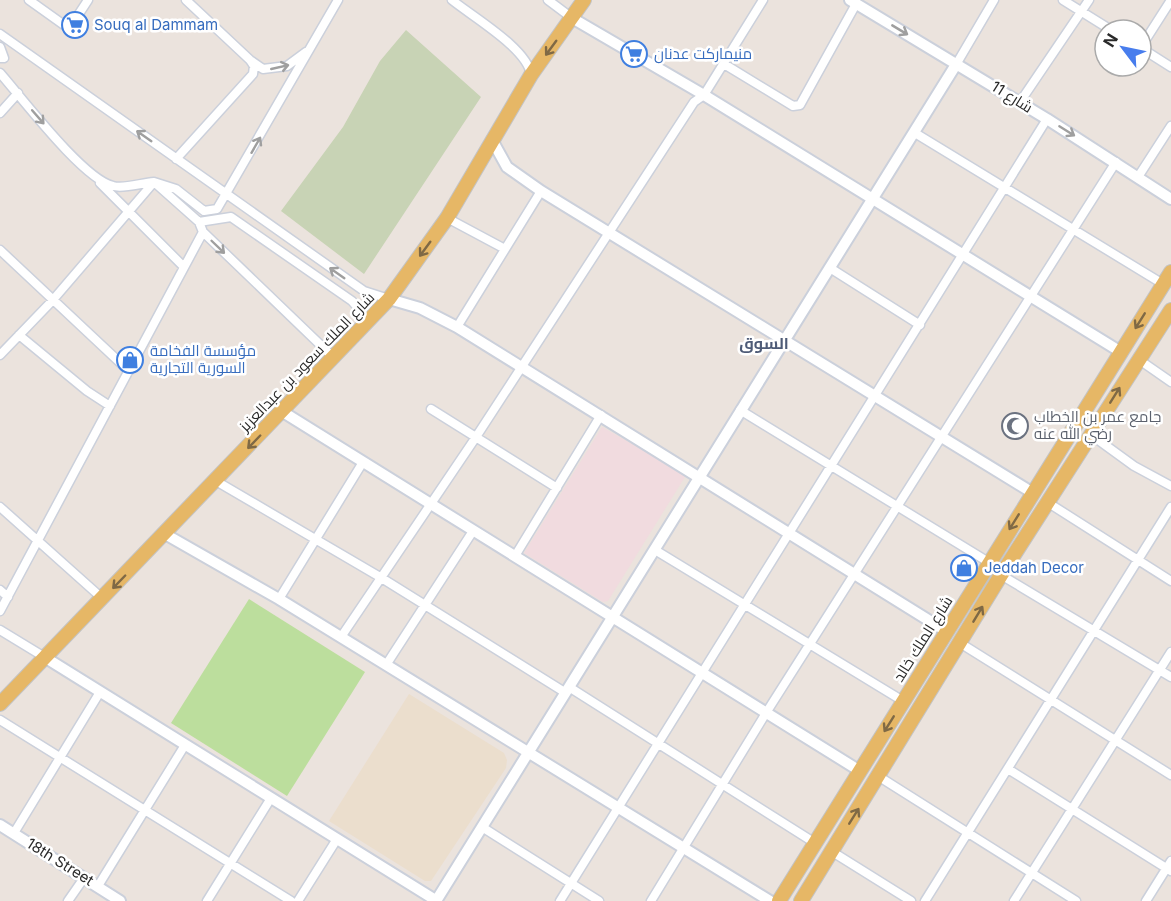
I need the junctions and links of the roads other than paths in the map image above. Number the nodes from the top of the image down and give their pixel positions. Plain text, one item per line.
1 (29, 0) edge
2 (88, 0) edge
3 (186, 0) edge
4 (338, 0) edge
5 (452, 0) edge
6 (548, 0) edge
7 (584, 0) edge
8 (763, 0) edge
9 (994, 0) edge
10 (1063, 0) edge
11 (1089, 0) edge
12 (1171, 0) edge
13 (853, 2) edge
14 (1082, 12) junction
15 (572, 18) junction
16 (1093, 19) edge
17 (1153, 29) edge
18 (0, 34) edge
19 (315, 41) junction
20 (0, 47) edge
21 (1153, 56) edge
22 (0, 58) edge
23 (250, 60) junction
24 (957, 63) junction
25 (724, 64) junction
26 (1171, 67) edge
27 (0, 73) edge
28 (531, 75) junction
29 (18, 93) junction
30 (704, 95) junction
31 (1020, 102) junction
32 (0, 113) edge
33 (1047, 119) junction
34 (1171, 126) edge
35 (915, 133) junction
36 (492, 140) junction
37 (176, 159) junction
38 (1116, 162) junction
39 (1138, 177) junction
40 (98, 181) junction
41 (154, 182) junction
42 (1005, 188) junction
43 (541, 191) junction
44 (226, 195) junction
45 (874, 198) junction
46 (1171, 199) edge
47 (129, 214) junction
48 (447, 218) junction
49 (199, 222) junction
50 (1074, 230) junction
51 (203, 232) junction
52 (607, 233) junction
53 (505, 249) junction
54 (0, 250) edge
55 (964, 255) junction
56 (184, 267) junction
57 (830, 268) junction
58 (1171, 272) edge
59 (1163, 284) junction
60 (1032, 297) junction
61 (389, 299) junction
62 (52, 301) junction
63 (1171, 310) edge
64 (920, 325) junction
65 (458, 327) junction
66 (362, 329) junction
67 (20, 335) junction
68 (785, 341) junction
69 (2, 350) edge
70 (1121, 352) junction
71 (334, 358) junction
72 (1138, 359) junction
73 (522, 366) junction
74 (129, 372) junction
75 (1171, 382) edge
76 (874, 396) junction
77 (110, 406) junction
78 (431, 409) dead end
79 (740, 410) junction
80 (283, 412) junction
81 (601, 415) junction
82 (1090, 434) junction
83 (476, 437) junction
84 (942, 438) junction
85 (363, 462) junction
86 (832, 464) junction
87 (699, 477) junction
88 (216, 481) junction
89 (1171, 486) edge
90 (557, 488) junction
91 (1032, 493) junction
92 (1047, 502) junction
93 (429, 504) junction
94 (897, 506) junction
95 (0, 507) edge
96 (1171, 507) edge
97 (473, 531) junction
98 (789, 533) junction
99 (165, 534) junction
100 (316, 539) junction
101 (37, 543) junction
102 (655, 550) junction
103 (514, 556) junction
104 (1138, 560) junction
105 (990, 563) junction
106 (855, 574) junction
107 (1001, 575) junction
108 (380, 577) junction
109 (1171, 581) edge
110 (0, 590) edge
111 (8, 597) junction
112 (103, 599) junction
113 (279, 599) junction
114 (745, 604) junction
115 (425, 606) junction
116 (0, 611) edge
117 (612, 617) junction
118 (0, 630) edge
119 (946, 631) junction
120 (1095, 632) junction
121 (341, 637) junction
122 (960, 643) junction
123 (810, 644) junction
124 (1171, 652) edge
125 (46, 658) junction
126 (386, 665) junction
127 (1160, 670) junction
128 (703, 673) junction
129 (1171, 677) edge
130 (567, 690) junction
131 (100, 692) junction
132 (1051, 698) junction
133 (903, 701) junction
134 (0, 704) edge
135 (766, 713) junction
136 (0, 720) edge
137 (1117, 740) junction
138 (659, 744) junction
139 (185, 745) junction
140 (529, 753) junction
141 (59, 758) junction
142 (1008, 769) junction
143 (860, 771) junction
144 (1171, 775) edge
145 (878, 776) junction
146 (722, 785) junction
147 (271, 798) junction
148 (619, 808) junction
149 (1072, 810) junction
150 (146, 812) junction
151 (0, 825) edge
152 (482, 827) junction
153 (14, 833) junction
154 (968, 833) junction
155 (337, 839) junction
156 (815, 843) junction
157 (684, 848) junction
158 (831, 851) junction
159 (231, 864) junction
160 (1170, 867) edge
161 (1032, 873) junction
162 (84, 878) junction
163 (572, 883) junction
164 (98, 886) junction
165 (68, 901) edge
166 (120, 901) edge
167 (207, 901) edge
168 (291, 901) edge
169 (298, 901) edge
170 (436, 901) edge
171 (560, 901) edge
172 (599, 901) edge
173 (651, 901) edge
174 (770, 901) edge
175 (779, 901) edge
176 (801, 901) edge
177 (911, 901) edge
178 (925, 901) edge
179 (1014, 901) edge
180 (1076, 901) edge
181 (1146, 901) edge

1 - 2 street
3 - 23 street
4 - 19 street
5 - 28 street
6 - 15 street
7 - 15 main road, شارع الملك سعود بن عبدالعزيز
8 - 25 street
9 - 24 street
10 - 14 street
11 - 14 street
12 - 17 street
13 -> 24 street, شارع 11
13 - 25 street
14 - 16 street
14 - 31 street
15 -> 28 main road, شارع الملك سعود بن عبدالعزيز
15 - 30 street
37 -> 18 street
23 -> 19 street
44 -> 19 street
20 - 22 street
21 - 26 street
23 - 37 street
24 - 31 street, شارع 11
24 - 35 street
25 - 30 street
27 - 29 street
28 - 36 main road, شارع الملك سعود بن عبدالعزيز
29 - 32 street
29 -> 40 street
30 - 45 street
30 - 52 street
31 - 33 street, شارع 11
33 -> 38 street, شارع 11
33 - 42 street
34 - 39 street
35 - 42 street
35 - 45 street
36 - 43 street
36 - 48 main road, شارع الملك سعود بن عبدالعزيز
37 - 44 street
38 - 39 street, شارع 11
38 - 50 street
39 - 46 street, شارع 11
40 - 41 street
40 - 47 street
41 - 44 street
41 - 47 street
41 - 49 street
42 - 50 street
42 - 55 street
43 - 52 street
43 - 53 street
61 -> 44 street
45 - 55 street
45 - 57 street
47 - 56 street
47 - 62 street
48 - 53 street
48 -> 61 main road, شارع الملك سعود بن عبدالعزيز
49 - 51 street
49 - 66 street
50 - 59 street
50 - 60 street
51 - 56 street
51 -> 71 street
52 - 68 street
52 - 73 street
53 - 65 street
54 - 62 street
55 - 60 street
55 - 64 street
56 - 74 street
57 - 64 street
57 - 68 street
58 - 59 main road, شارع الملك خالد
59 -> 70 main road, شارع الملك خالد
60 - 70 street
60 - 84 street
61 - 65 street
61 - 66 main road, شارع الملك سعود بن عبدالعزيز
62 - 67 street
62 - 74 street
63 - 72 main road
64 - 76 street
65 - 73 street
66 - 71 main road, شارع الملك سعود بن عبدالعزيز
67 - 69 street
67 - 77 street
68 - 76 street
68 - 79 street
70 - 91 main road, شارع الملك خالد
71 - 80 main road, شارع الملك سعود بن عبدالعزيز
72 - 75 street
82 -> 72 main road
73 - 81 street
73 - 83 street
74 - 77 street
76 - 84 street
76 - 86 street
77 - 101 street
78 - 83 street
79 - 86 street
79 - 87 street
80 - 85 street
80 -> 88 main road, شارع الملك سعود بن عبدالعزيز
81 - 87 street
81 - 90 street
82 - 89 street
82 - 92 main road
83 - 90 street
83 - 93 street
84 - 91 street
84 - 94 street
85 - 93 street
85 - 100 street
86 - 94 street
86 - 98 street
87 - 98 street
87 - 102 street
88 - 99 main road, شارع الملك سعود بن عبدالعزيز
88 - 100 street
90 - 103 street
91 -> 105 main road, شارع الملك خالد
92 - 104 street
92 - 107 main road
93 - 97 street
93 - 108 street
94 - 105 street
94 - 106 street
95 - 101 street
96 - 104 street
97 - 103 street
97 - 115 street
98 - 106 street
98 - 114 street
99 -> 112 main road, شارع الملك سعود بن عبدالعزيز
99 - 113 street
100 - 108 street
100 - 113 street
101 - 111 street
101 - 112 street
102 - 114 street
102 - 117 street
103 - 117 street
104 - 109 street
104 - 120 street
105 - 119 main road, شارع الملك خالد
106 - 119 street
106 - 123 street
107 - 120 street
122 -> 107 main road
108 - 115 street
108 - 121 street
110 - 111 street
111 - 116 street
112 - 125 main road, شارع الملك سعود بن عبدالعزيز
113 - 121 street
114 - 123 street
114 - 128 street
115 - 126 street
115 - 130 street
117 - 128 street
117 - 130 street
118 - 125 street
119 - 133 main road, شارع الملك خالد
120 - 127 street
120 - 132 street
121 - 126 street
122 - 132 street
122 - 145 main road
123 - 133 street
123 - 135 street
124 - 127 street
125 - 131 street
125 - 134 main road, شارع الملك سعود بن عبدالعزيز
126 - 140 street
127 - 129 street
127 - 137 street
128 - 135 street
128 - 138 street
130 - 138 street
130 - 140 street
131 - 139 street
131 - 141 street
132 - 137 street
132 - 142 street
133 -> 143 main road, شارع الملك خالد
135 - 143 street
135 - 146 street
136 - 141 street
137 - 144 street
137 - 149 street
138 - 146 street
138 - 148 street
139 - 147 street
139 - 150 street
140 - 148 street
140 - 152 street
141 - 150 street
141 - 153 street
142 - 149 street
142 - 154 street
143 - 156 main road, شارع الملك خالد
145 - 154 street
158 -> 145 main road
146 - 156 street
146 - 157 street
147 - 155 street
147 - 159 street
148 - 157 street
148 - 163 street
149 - 160 street
149 - 161 street
150 - 159 street
150 - 164 street
151 - 153 street, 18th Street
152 - 163 street
152 - 170 street
153 - 162 street, 18th Street
154 - 161 street
154 - 178 street
155 - 169 street
155 - 170 street
156 - 175 main road, شارع الملك خالد
157 - 173 street
157 - 174 street
158 - 176 main road
158 - 177 street
159 - 167 street
159 - 168 street
160 - 181 street
161 - 179 street
161 - 180 street
162 - 164 street, 18th Street
162 - 165 street
163 - 171 street
163 - 172 street
164 - 166 street, 18th Street

